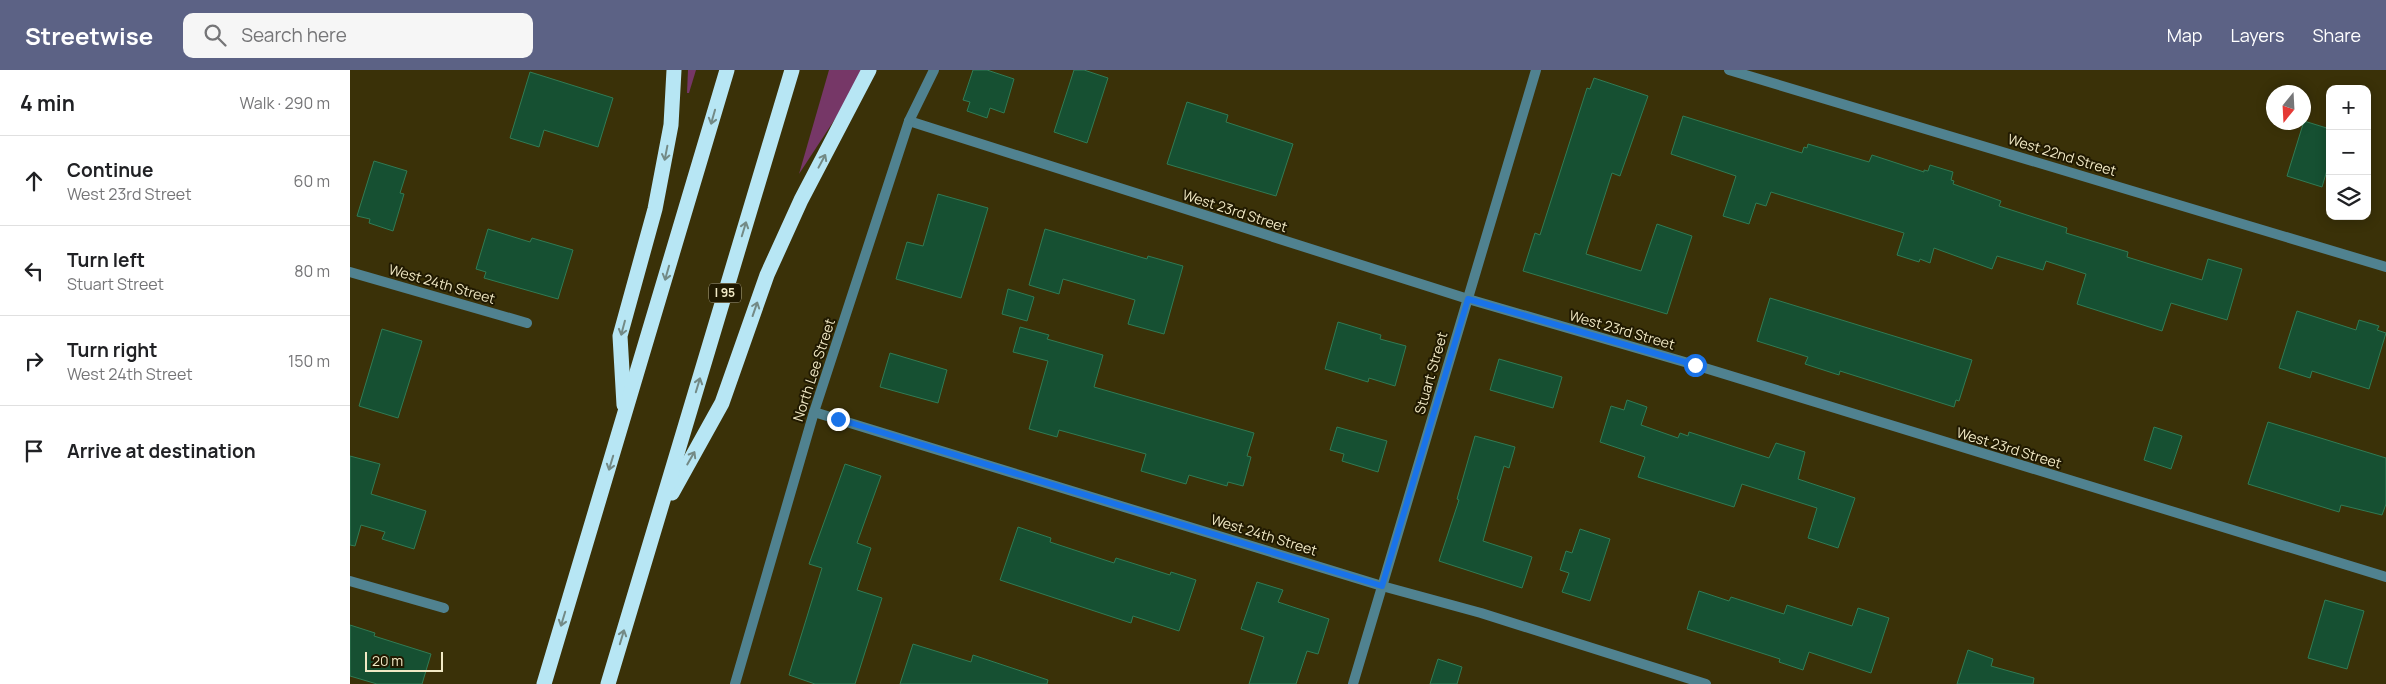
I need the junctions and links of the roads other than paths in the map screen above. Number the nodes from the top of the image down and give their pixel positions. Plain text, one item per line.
1 (674, 70) edge
2 (727, 70) edge
3 (792, 70) edge
4 (869, 70) edge
5 (934, 70) edge
6 (1536, 70) edge
7 (1729, 70) edge
8 (909, 121) junction
9 (2386, 267) edge
10 (350, 272) edge
11 (1468, 299) junction
12 (527, 323) dead end
13 (814, 412) junction
14 (625, 417) junction
15 (659, 516) junction
16 (2386, 578) edge
17 (350, 580) edge
18 (1382, 586) junction
19 (444, 608) dead end
20 (544, 684) edge
21 (608, 684) edge
22 (735, 684) edge
23 (1353, 684) edge
24 (1706, 684) edge

1 -> 14 highway
2 -> 14 highway
15 -> 3 highway, I 95
15 -> 4 highway
5 - 8 street, North Lee Street
6 - 11 street, Stuart Street
7 - 9 street, West 22nd Street
8 - 11 street, West 23rd Street
8 - 13 street, North Lee Street
10 - 12 street, West 24th Street
11 - 16 street, West 23rd Street
11 - 18 street, Stuart Street
13 - 18 street, West 24th Street
13 - 22 street, North Lee Street
14 -> 20 highway
21 -> 15 highway, I 95
17 - 19 street
18 - 23 street, Stuart Street
18 - 24 street, West 24th Street

